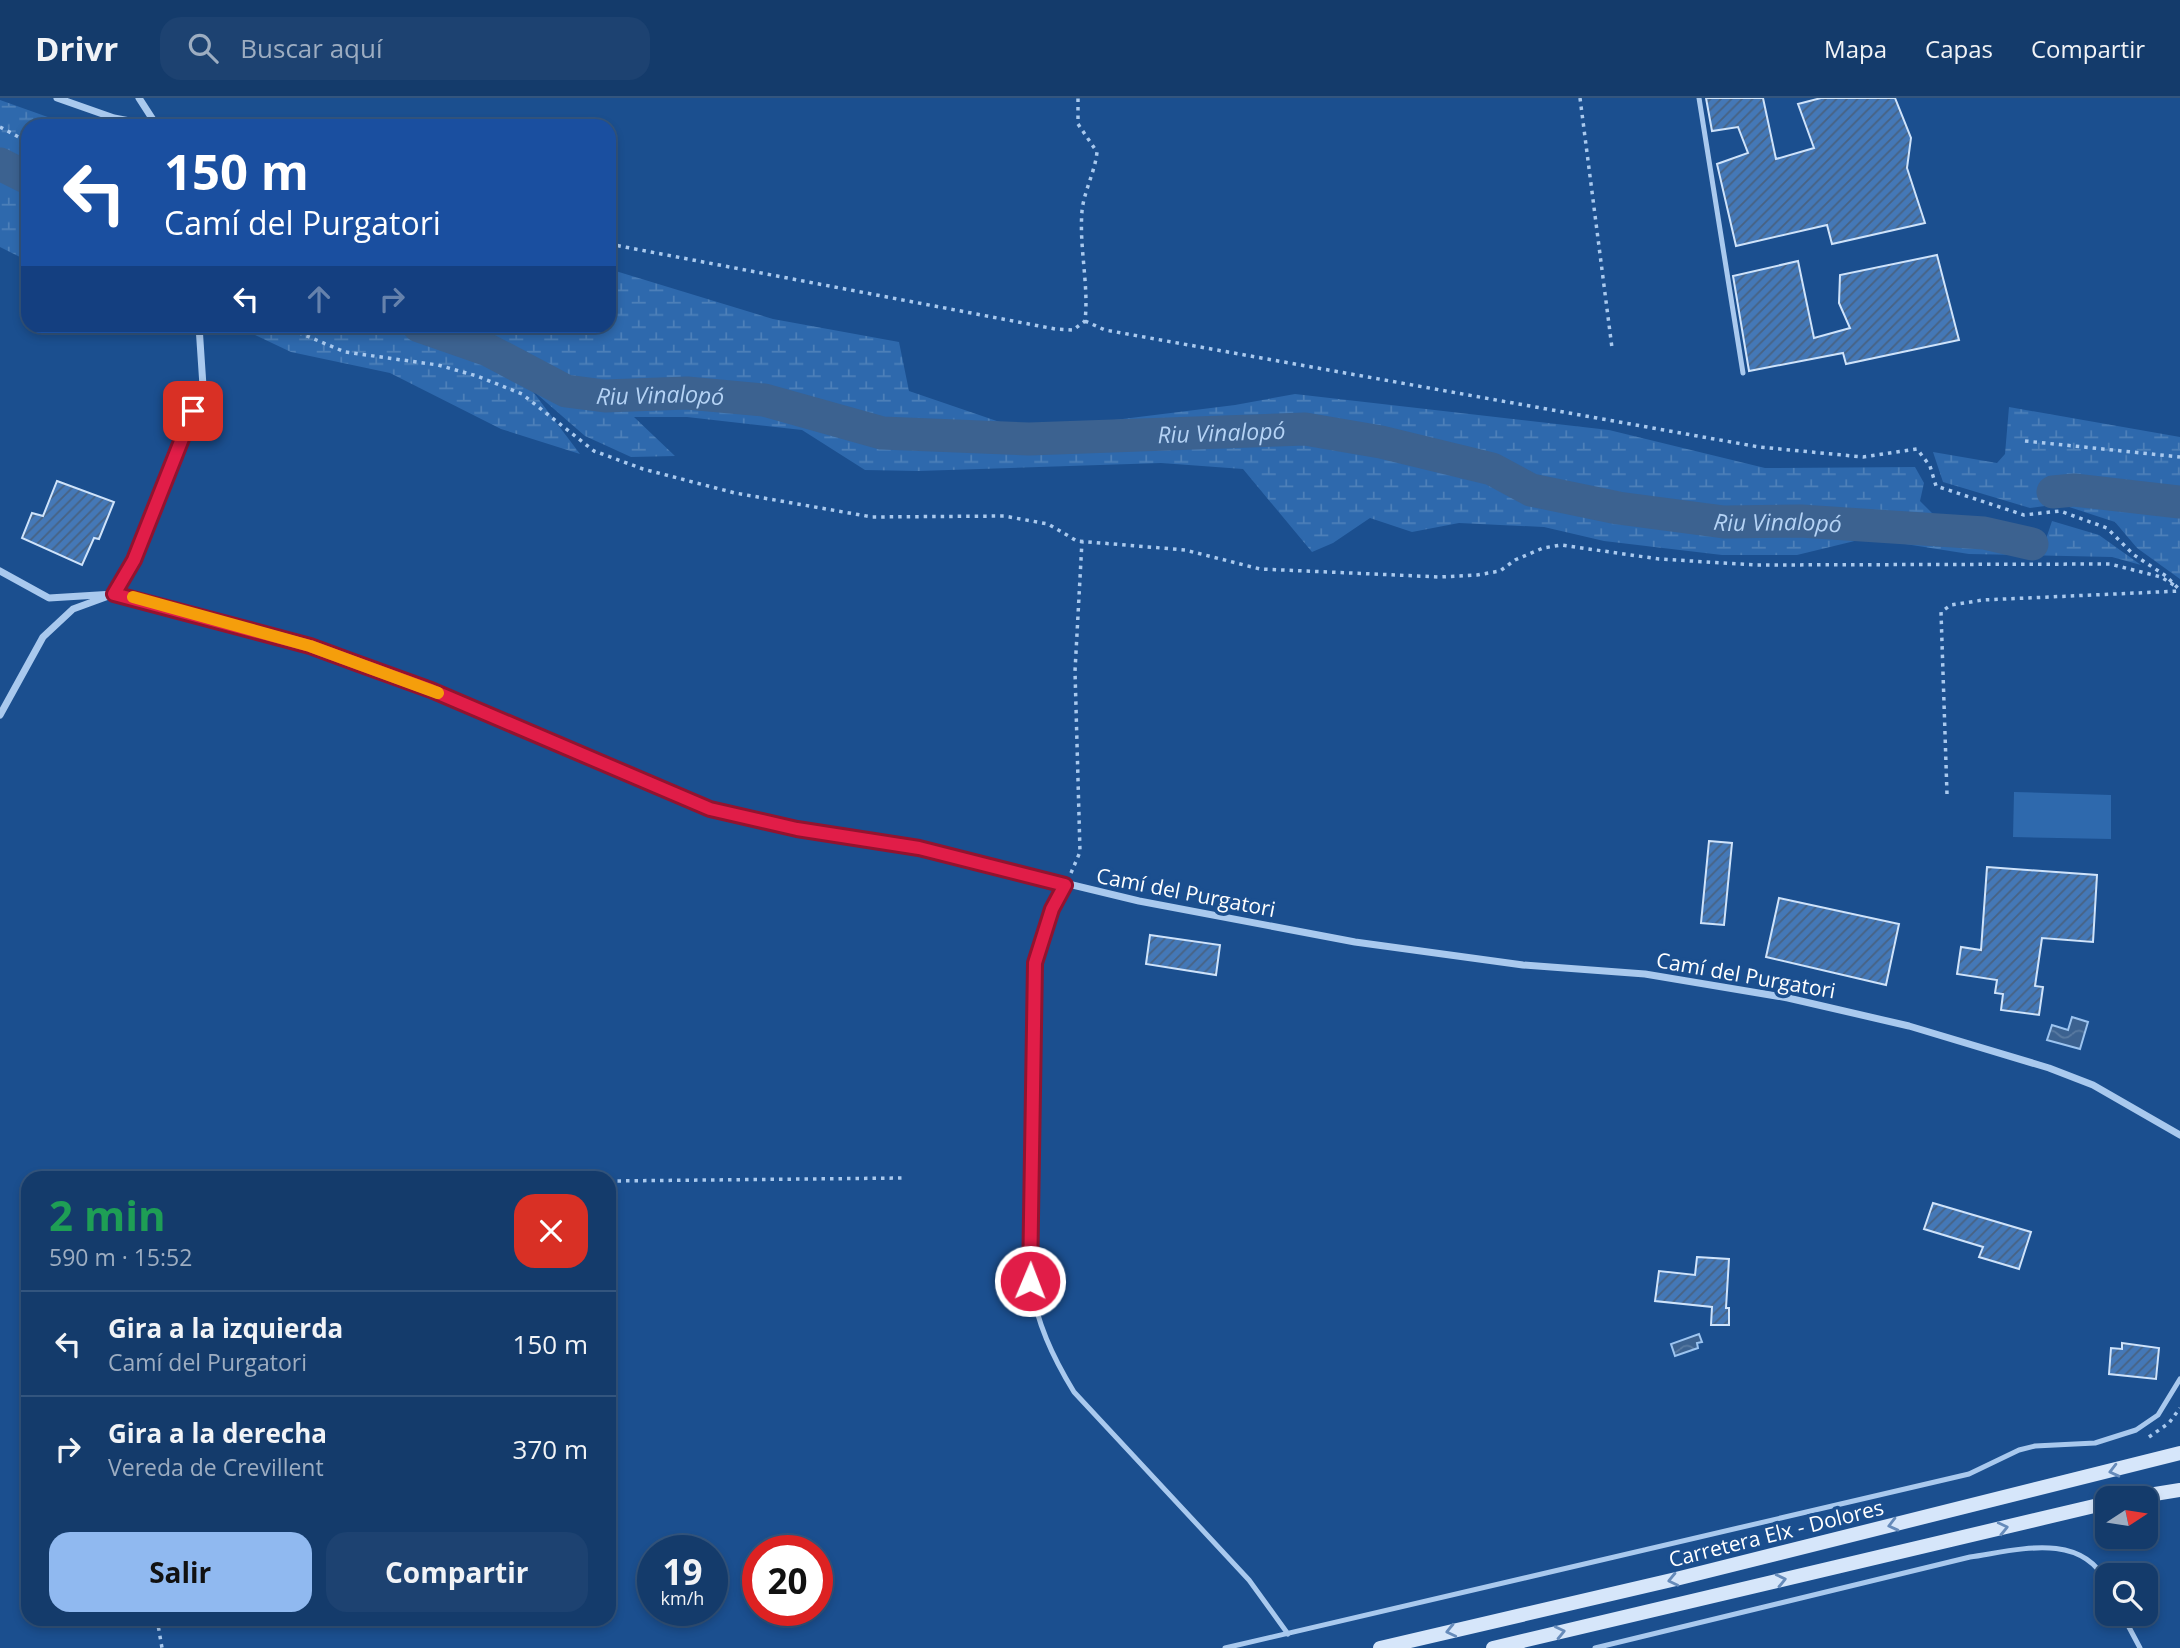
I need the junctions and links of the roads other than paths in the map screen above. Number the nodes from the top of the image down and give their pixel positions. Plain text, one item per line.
1 (57, 98) edge
2 (139, 98) edge
3 (1699, 98) edge
4 (119, 119) edge
5 (152, 119) edge
6 (199, 333) edge
7 (1742, 373) dead end
8 (0, 571) edge
9 (114, 594) junction
10 (0, 715) edge
11 (1065, 885) junction
12 (2180, 1135) edge
13 (2180, 1379) edge
14 (2180, 1452) edge
15 (2180, 1490) edge
16 (2158, 1494) edge
17 (2095, 1506) edge
18 (2095, 1564) edge
19 (2128, 1626) edge
20 (1288, 1634) junction
21 (1225, 1648) edge
22 (1380, 1648) edge
23 (1493, 1648) edge
24 (1595, 1648) edge
25 (2140, 1648) edge

1 - 4 street
2 - 5 street
3 - 7 lane
6 - 9 street
8 - 9 street, Camí del Purgatori
9 - 10 street
9 - 11 street, Camí del Purgatori
11 - 12 street, Camí del Purgatori
11 - 20 lane
13 - 20 lane
14 -> 22 main road, Carretera Elx - Dolores
15 - 16 main road
23 -> 17 main road
18 - 24 lane
19 - 25 lane
20 - 21 lane

